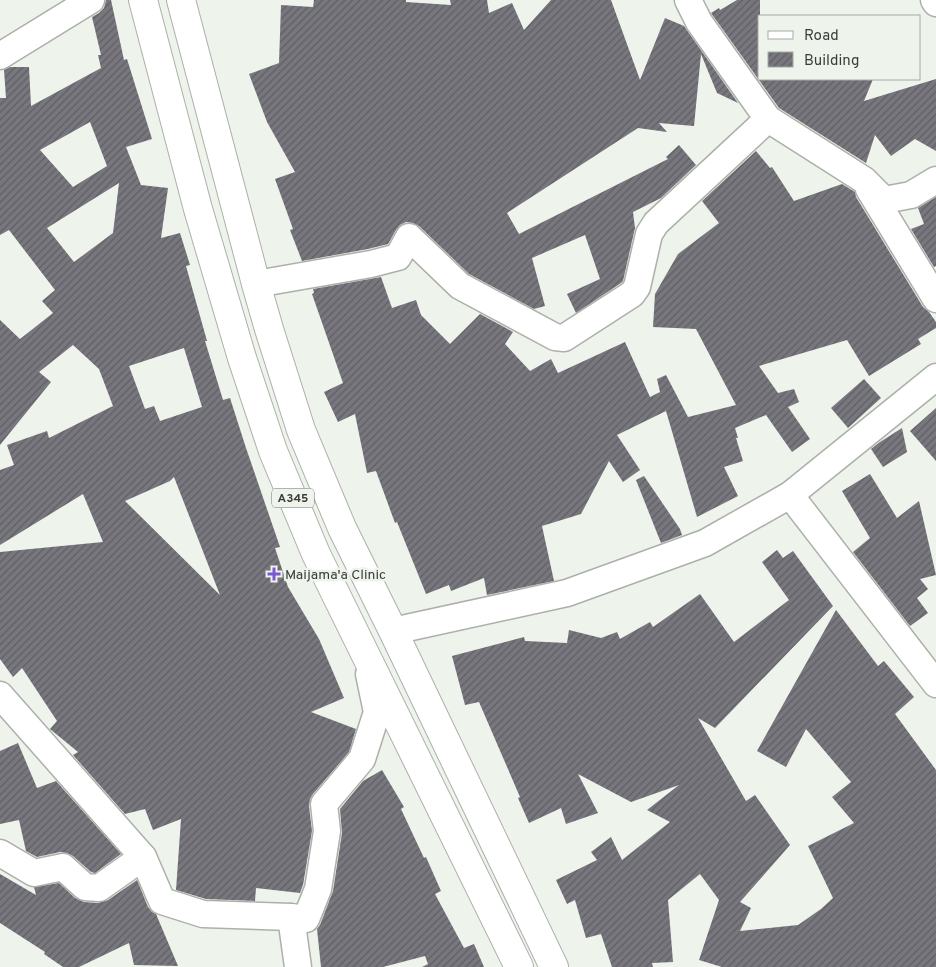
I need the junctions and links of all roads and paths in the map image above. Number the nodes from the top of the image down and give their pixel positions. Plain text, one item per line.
1 (91, 0) edge
2 (143, 0) edge
3 (181, 0) edge
4 (688, 0) edge
5 (0, 56) edge
6 (768, 119) junction
7 (864, 180) junction
8 (936, 180) edge
9 (256, 284) junction
10 (936, 298) edge
11 (936, 377) edge
12 (790, 495) junction
13 (393, 630) junction
14 (365, 653) junction
15 (936, 684) edge
16 (0, 695) edge
17 (0, 853) edge
18 (143, 857) junction
19 (291, 916) junction
20 (298, 967) edge
21 (519, 967) edge
22 (554, 967) edge

1 - 5 street
2 - 14 highway, A345
3 - 9 highway, A345
4 - 6 street
6 - 7 street
6 - 9 street
7 - 8 street
7 - 10 street
9 - 13 highway, A345
11 - 12 street
12 - 13 street
12 - 15 street
13 - 22 highway, A345
14 - 19 street
14 - 21 highway, A345
16 - 18 street
17 - 18 street
18 - 19 street
19 - 20 street

